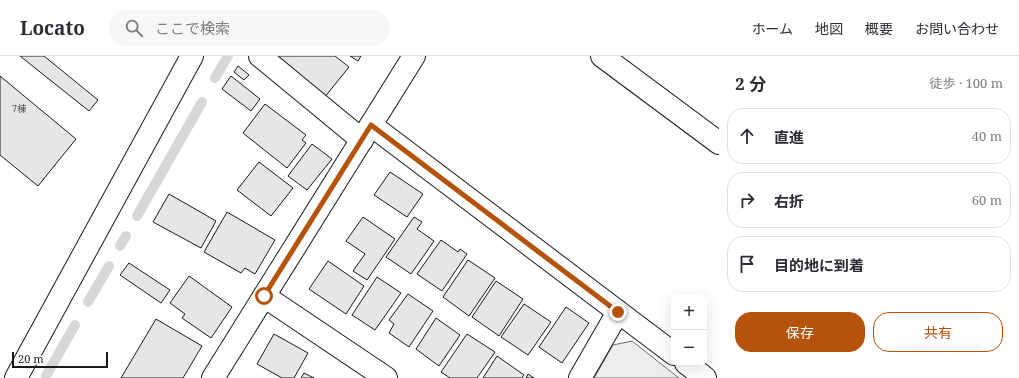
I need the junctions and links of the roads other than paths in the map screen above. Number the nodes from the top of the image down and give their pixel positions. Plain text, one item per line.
1 (192, 56) edge
2 (260, 56) edge
3 (414, 56) edge
4 (602, 56) edge
5 (366, 132) junction
6 (719, 143) edge
7 (264, 296) junction
8 (618, 312) junction
9 (671, 352) edge
10 (690, 366) edge
11 (16, 378) edge
12 (213, 378) edge
13 (386, 378) edge
14 (580, 378) edge
15 (705, 378) edge

1 - 11 street
2 - 5 street
3 - 5 street
4 - 6 street
5 - 7 street
5 - 8 street
7 - 12 street
7 - 13 street
8 - 9 street
8 - 14 street
10 - 15 street

